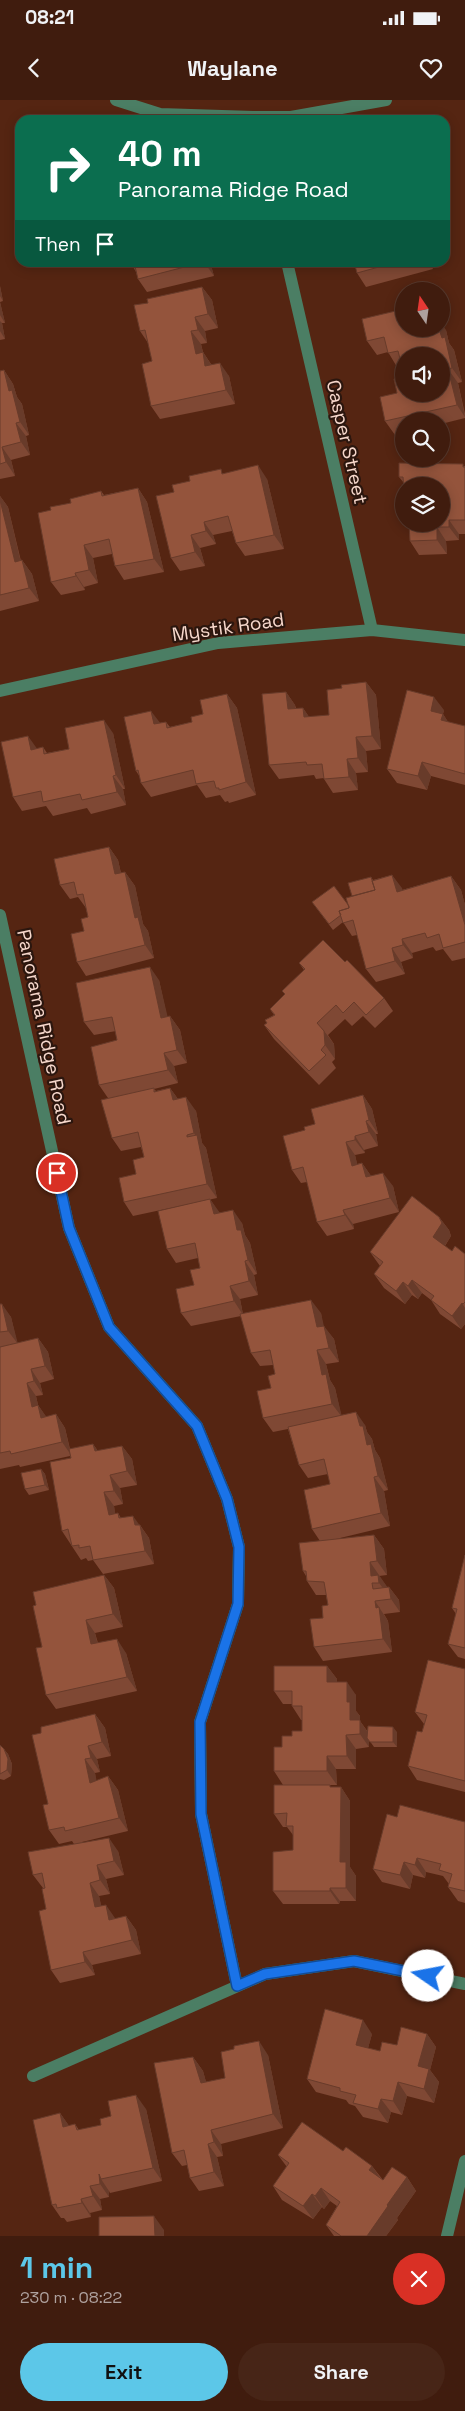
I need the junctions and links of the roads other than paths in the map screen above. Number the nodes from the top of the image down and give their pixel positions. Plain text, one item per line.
1 (116, 100) edge
2 (386, 100) edge
3 (179, 115) edge
4 (297, 115) edge
5 (288, 267) edge
6 (372, 630) junction
7 (465, 640) edge
8 (0, 691) edge
9 (0, 915) edge
10 (465, 1984) edge
11 (237, 1986) junction
12 (33, 2076) dead end
13 (465, 2161) edge
14 (447, 2236) edge

1 - 3 street
2 - 4 street
5 - 6 street, Casper Street
6 - 7 street, Mystik Road
6 - 8 street, Mystik Road
9 - 11 street, Panorama Ridge Road
10 - 11 street
11 - 12 street
13 - 14 street

